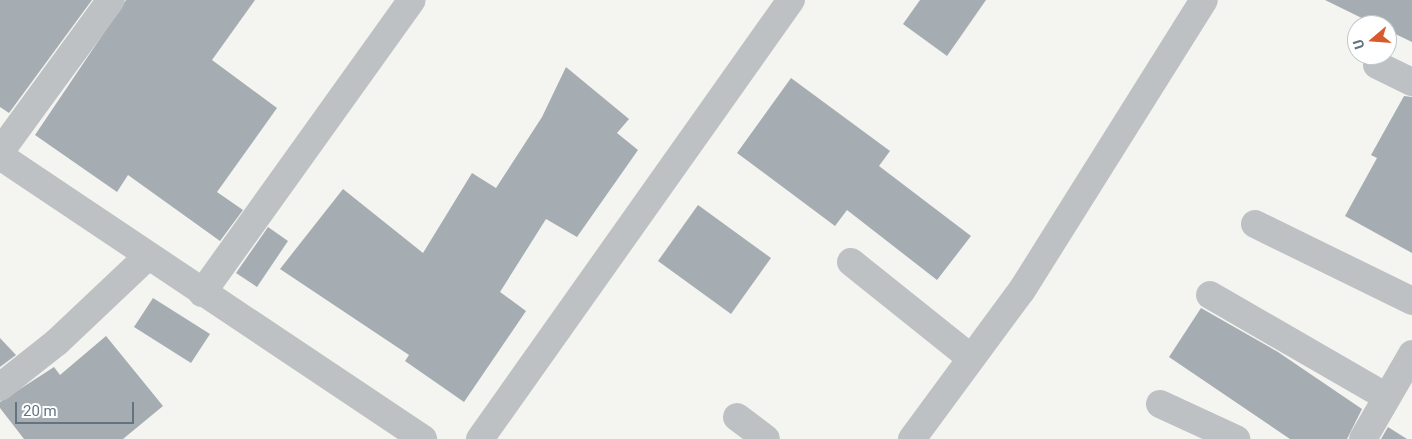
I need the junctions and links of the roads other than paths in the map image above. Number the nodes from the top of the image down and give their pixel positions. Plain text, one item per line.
1 (111, 0) edge
2 (412, 0) edge
3 (791, 0) edge
4 (1204, 0) edge
5 (1378, 66) dead end
6 (1412, 82) edge
7 (0, 152) edge
8 (0, 156) edge
9 (1255, 224) dead end
10 (147, 256) junction
11 (851, 262) dead end
12 (202, 293) junction
13 (1210, 296) dead end
14 (1412, 300) edge
15 (1412, 354) edge
16 (971, 358) junction
17 (0, 387) edge
18 (1387, 397) junction
19 (1160, 404) dead end
20 (737, 417) dead end
21 (423, 439) edge
22 (480, 439) edge
23 (766, 439) edge
24 (912, 439) edge
25 (1236, 439) edge
26 (1363, 439) edge

1 - 7 street
2 - 12 street
3 - 22 street
4 - 16 street
5 - 6 street
8 - 10 street
9 - 14 street
10 - 12 street
10 - 17 street
11 - 16 street
12 - 21 street
13 - 18 street
15 - 18 street
16 - 24 street
18 - 26 street
19 - 25 street
20 - 23 street

